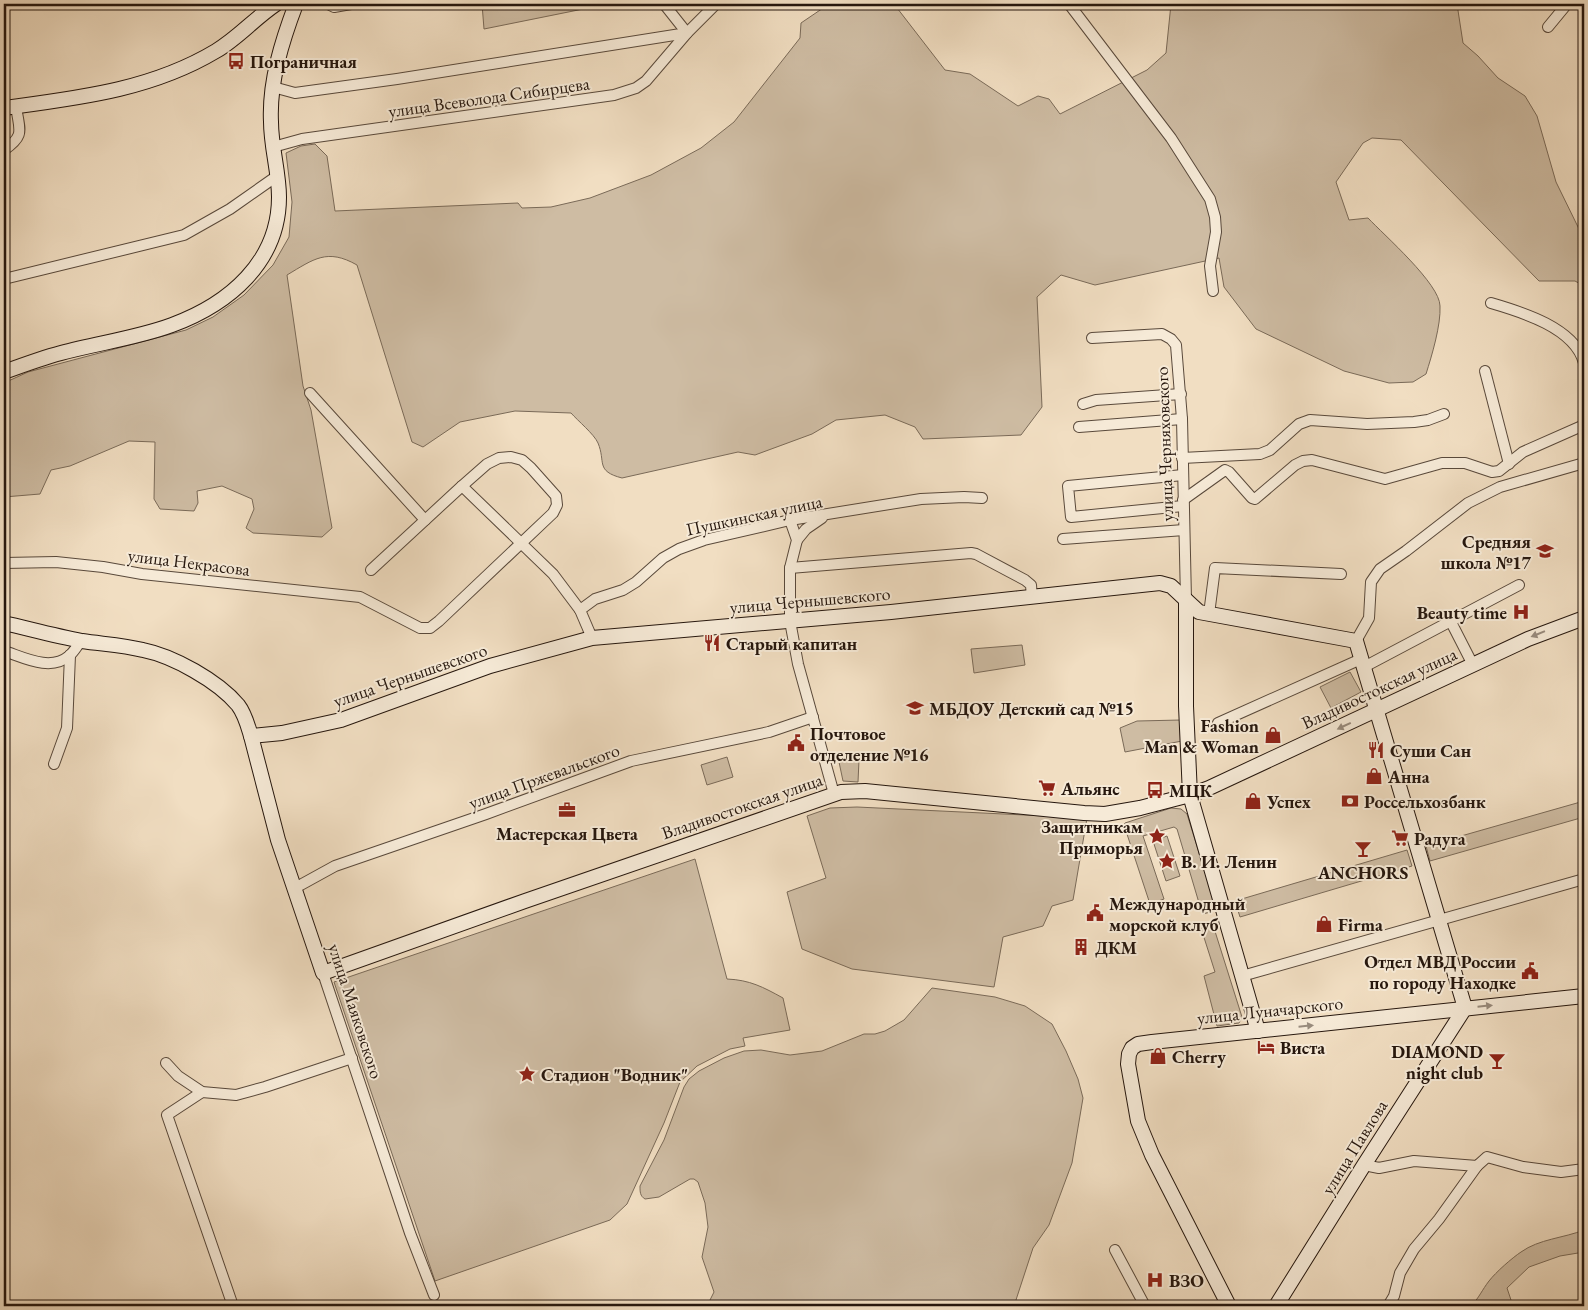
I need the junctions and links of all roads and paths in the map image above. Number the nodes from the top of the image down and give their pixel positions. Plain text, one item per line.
1 (276, 4) edge
2 (296, 4) edge
3 (328, 4) edge
4 (351, 4) edge
5 (664, 4) edge
6 (716, 4) edge
7 (1069, 4) edge
8 (1567, 4) edge
9 (1548, 27) dead end
10 (687, 33) junction
11 (273, 87) junction
12 (10, 107) edge
13 (273, 147) junction
14 (4, 150) edge
15 (276, 176) junction
16 (4, 279) edge
17 (1214, 291) dead end
18 (1491, 303) dead end
19 (1092, 338) dead end
20 (1584, 363) edge
21 (1485, 371) dead end
22 (4, 372) edge
23 (310, 393) dead end
24 (1181, 394) junction
25 (1083, 404) dead end
26 (1444, 414) dead end
27 (1182, 419) junction
28 (1584, 425) edge
29 (1079, 427) dead end
30 (1182, 458) junction
31 (1584, 463) edge
32 (1509, 464) junction
33 (1499, 471) junction
34 (1183, 475) junction
35 (462, 486) junction
36 (1500, 487) junction
37 (982, 498) dead end
38 (1183, 503) junction
39 (827, 516) junction
40 (425, 520) junction
41 (790, 520) junction
42 (1184, 530) junction
43 (1063, 539) dead end
44 (797, 540) junction
45 (520, 544) junction
46 (4, 563) edge
47 (790, 568) junction
48 (371, 570) dead end
49 (1341, 574) dead end
50 (1519, 585) dead end
51 (1032, 598) junction
52 (1186, 600) junction
53 (580, 610) junction
54 (1209, 614) junction
55 (1584, 618) edge
56 (790, 621) junction
57 (1451, 622) junction
58 (4, 623) edge
59 (592, 638) junction
60 (81, 641) junction
61 (1356, 641) junction
62 (4, 652) edge
63 (70, 656) junction
64 (1363, 663) junction
65 (1473, 664) junction
66 (1377, 710) junction
67 (813, 717) junction
68 (1218, 723) dead end
69 (252, 736) junction
70 (54, 764) dead end
71 (834, 794) junction
72 (1190, 795) junction
73 (1584, 879) edge
74 (295, 888) junction
75 (1440, 919) junction
76 (323, 972) junction
77 (1242, 976) junction
78 (1584, 996) edge
79 (1465, 1008) junction
80 (1258, 1031) junction
81 (352, 1058) junction
82 (166, 1063) dead end
83 (202, 1092) junction
84 (1364, 1166) junction
85 (1477, 1166) junction
86 (1584, 1169) edge
87 (1115, 1250) dead end
88 (434, 1294) dead end
89 (233, 1306) edge
90 (1145, 1306) edge
91 (1229, 1306) edge
92 (1276, 1306) edge
93 (1388, 1306) edge

1 - 12 main road
2 - 11 main road
3 - 4 street
5 - 10 street
6 - 10 street, улица Всеволода Сибирцева
7 - 17 street
8 - 9 street
10 - 11 street, улица Всеволода Сибирцева
10 - 13 street, улица Всеволода Сибирцева
11 - 13 main road
12 - 14 street
13 - 15 main road
15 - 16 street
15 - 22 main road
18 - 20 street
19 - 24 street, улица Черняховского
21 - 32 street
23 - 40 street
24 - 25 street
24 - 27 street, улица Черняховского
26 - 30 street
27 - 29 street
27 - 30 street, улица Черняховского
28 - 32 street
30 - 34 street, улица Черняховского
31 - 36 street
32 - 33 street
33 - 36 street
33 - 38 street
34 - 38 street, улица Черняховского
34 - 38 street
35 - 40 street
35 - 45 street
35 - 45 street
36 - 61 street
37 - 39 street, Пушкинская улица
38 - 42 street, улица Черняховского
39 - 41 street, Пушкинская улица
39 - 44 street
40 - 48 street
41 - 44 street
41 - 53 street, Пушкинская улица
42 - 43 street
42 - 52 street, улица Черняховского
44 - 47 street
45 - 46 street, улица Некрасова
45 - 53 street
47 - 51 street
47 - 56 street
49 - 54 street
50 - 57 street
51 - 52 main road, улица Чернышевского
51 - 56 main road, улица Чернышевского
52 - 54 main road, улица Чернышевского
52 - 72 main road
53 - 59 street
54 - 61 main road, улица Чернышевского
55 -> 65 main road, Владивостокская улица
56 - 59 main road, улица Чернышевского
56 - 67 street
57 - 64 street
57 - 65 street
58 - 60 main road, улица Маяковского
59 - 69 main road, улица Чернышевского
60 - 63 street
60 - 69 main road, улица Маяковского
61 - 64 main road
62 - 63 street
63 - 70 street
64 - 66 main road
64 - 68 street
65 - 66 main road, Владивостокская улица
66 -> 72 main road, Владивостокская улица
66 - 75 main road
67 - 71 street
67 - 74 street, улица Пржевальского
69 - 74 main road, улица Маяковского
71 - 72 main road, Владивостокская улица
71 - 76 main road, Владивостокская улица
72 - 77 main road
73 - 75 street
74 - 76 main road, улица Маяковского
75 - 77 street
75 - 79 main road
76 - 81 street, улица Маяковского
77 - 80 main road
79 -> 78 main road, улица Луначарского
80 -> 79 main road, улица Луначарского
79 - 84 main road, улица Павлова
80 - 91 main road, улица Луначарского
81 - 83 street
81 - 88 street, улица Маяковского
82 - 83 street
83 - 89 street
84 - 85 street
84 - 92 main road, улица Павлова
85 - 86 street
85 - 93 street
87 - 90 street

